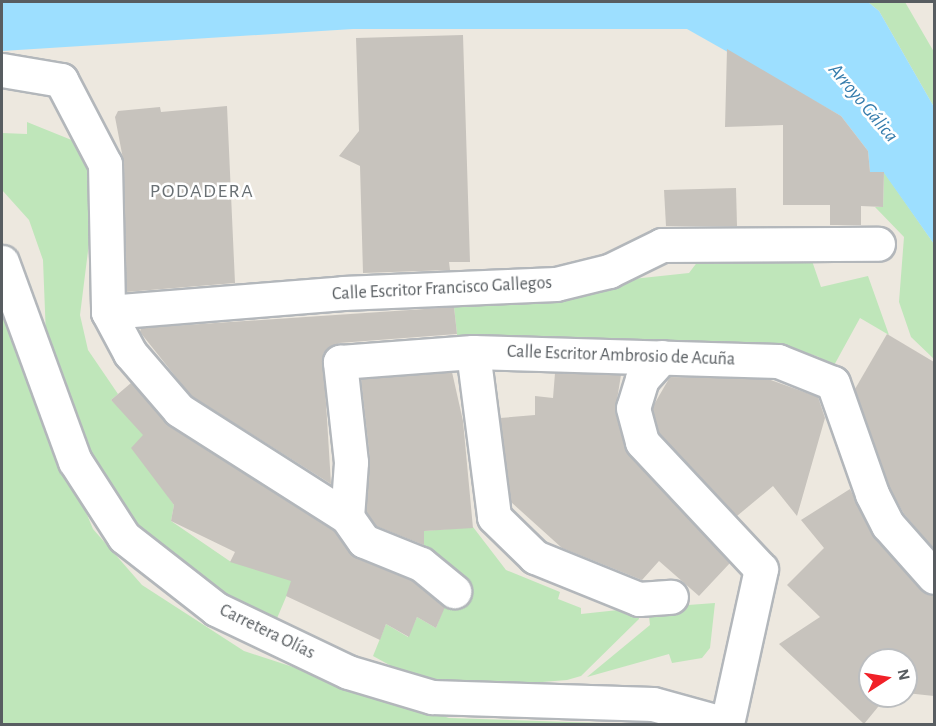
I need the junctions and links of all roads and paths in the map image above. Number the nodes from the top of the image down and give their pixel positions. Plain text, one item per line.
1 (2, 70) edge
2 (878, 244) dead end
3 (2, 262) edge
4 (108, 312) junction
5 (473, 352) junction
6 (662, 357) junction
7 (346, 517) junction
8 (934, 577) edge
9 (454, 591) dead end
10 (671, 597) dead end
11 (727, 724) edge

1 - 4 street
2 - 4 street, Calle Escritor Francisco Gallegos
3 - 11 street, Carretera Olías
4 - 7 street
5 - 6 street, Calle Escritor Ambrosio de Acuña
5 - 7 street, Calle Escritor Ambrosio de Acuña
5 - 10 street
6 - 8 street, Calle Escritor Ambrosio de Acuña
6 - 11 street
7 - 9 street

